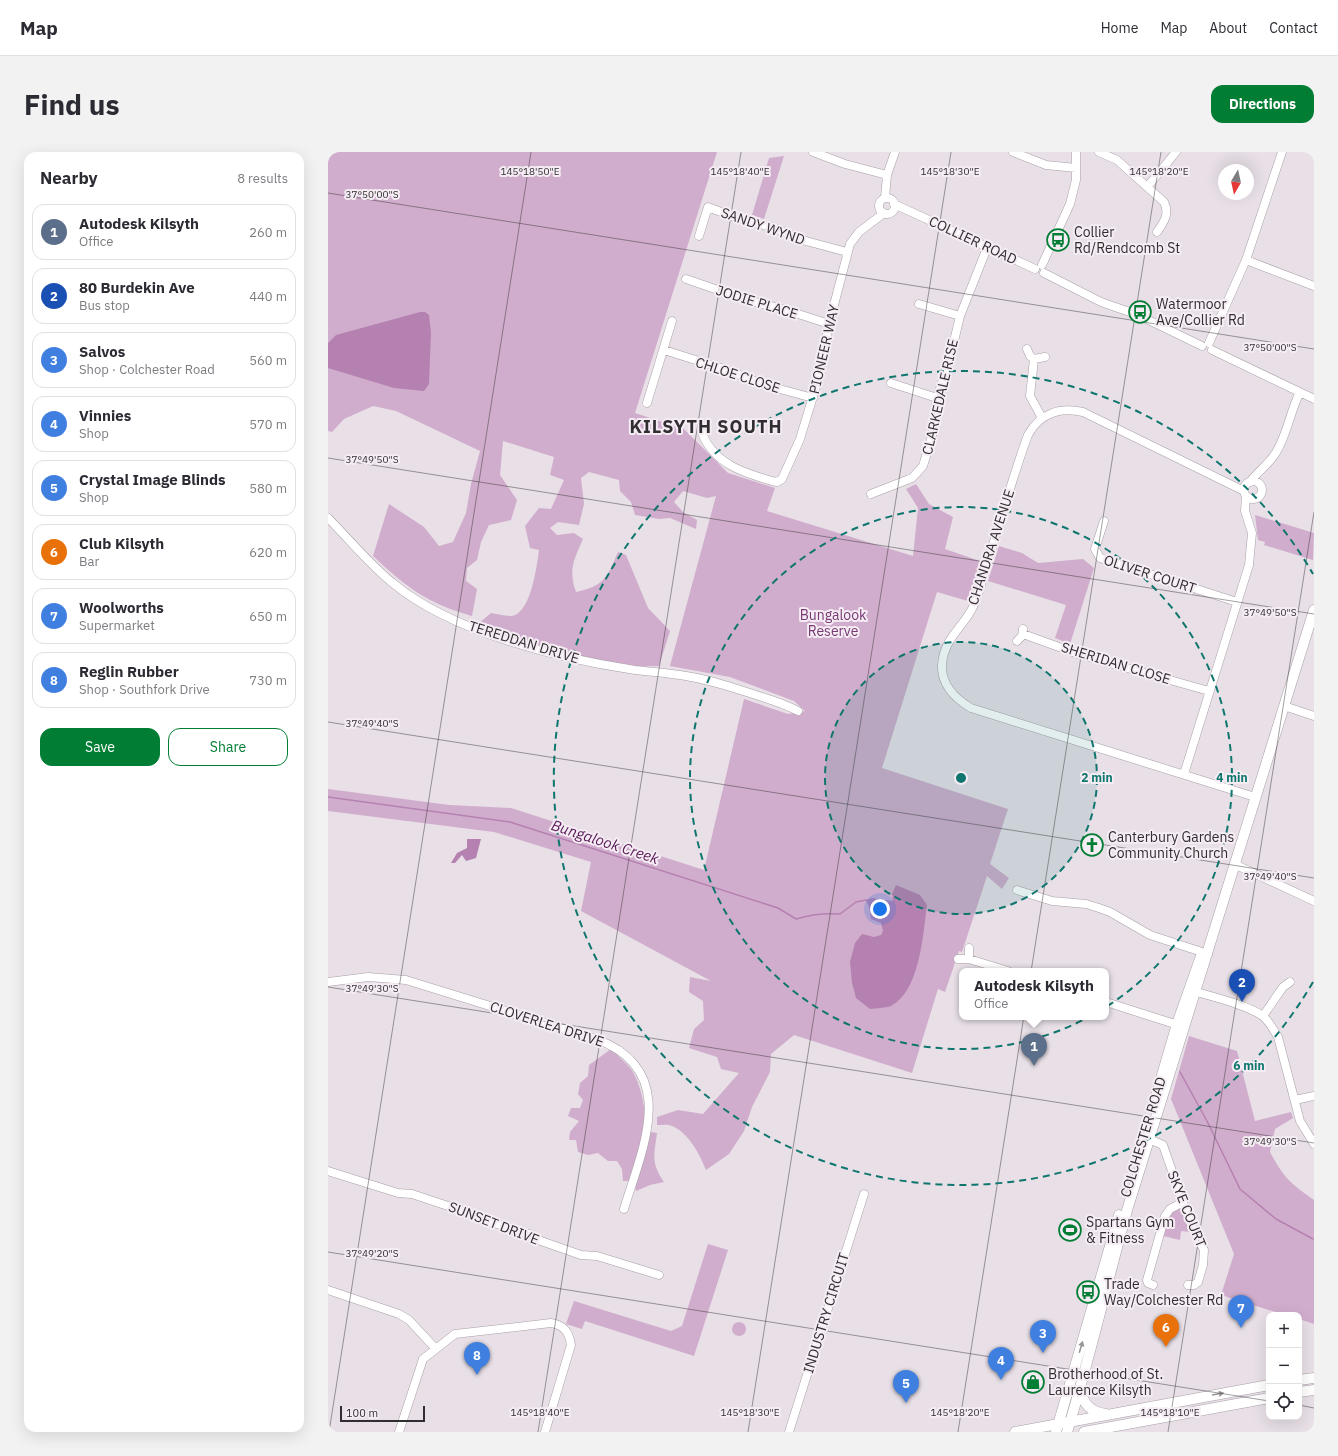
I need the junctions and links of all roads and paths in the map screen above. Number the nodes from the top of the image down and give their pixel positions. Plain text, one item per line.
1 (813, 152) edge
2 (894, 152) edge
3 (1013, 152) edge
4 (1076, 152) edge
5 (1099, 152) edge
6 (1176, 152) edge
7 (1282, 152) edge
8 (1076, 168) junction
9 (887, 176) junction
10 (1148, 186) junction
11 (891, 202) junction
12 (882, 211) junction
13 (1157, 232) dead end
14 (699, 236) dead end
15 (987, 248) junction
16 (847, 252) junction
17 (1246, 260) junction
18 (1040, 269) junction
19 (686, 279) dead end
20 (1314, 286) edge
21 (919, 304) dead end
22 (960, 316) junction
23 (672, 321) dead end
24 (828, 324) junction
25 (1208, 347) junction
26 (1028, 349) dead end
27 (664, 350) junction
28 (1045, 357) dead end
29 (1034, 359) junction
30 (891, 383) dead end
31 (1299, 394) junction
32 (813, 398) junction
33 (937, 398) junction
34 (1314, 400) edge
35 (647, 403) dead end
36 (1042, 418) junction
37 (702, 433) dead end
38 (1266, 465) junction
39 (1260, 486) junction
40 (1248, 490) junction
41 (871, 494) dead end
42 (328, 518) edge
43 (1104, 521) dead end
44 (1237, 602) junction
45 (1314, 610) edge
46 (1017, 641) dead end
47 (1209, 691) junction
48 (1284, 706) junction
49 (798, 711) dead end
50 (1314, 716) edge
51 (1184, 774) junction
52 (1255, 797) junction
53 (1234, 864) junction
54 (1018, 890) dead end
55 (1314, 901) edge
56 (969, 948) dead end
57 (1205, 953) junction
58 (969, 959) junction
59 (958, 960) dead end
60 (998, 968) edge
61 (328, 982) edge
62 (1290, 982) dead end
63 (1193, 991) junction
64 (1109, 1003) edge
65 (1263, 1016) junction
66 (1181, 1026) junction
67 (1314, 1096) edge
68 (1295, 1100) junction
69 (1147, 1138) junction
70 (1314, 1144) edge
71 (328, 1171) edge
72 (864, 1194) dead end
73 (1183, 1202) junction
74 (624, 1210) dead end
75 (659, 1275) dead end
76 (1150, 1283) dead end
77 (1188, 1285) dead end
78 (328, 1290) edge
79 (435, 1348) junction
80 (1314, 1378) edge
81 (1302, 1380) edge
82 (1266, 1386) edge
83 (1079, 1389) junction
84 (1314, 1390) edge
85 (1302, 1392) edge
86 (1266, 1399) edge
87 (1186, 1400) junction
88 (1189, 1413) junction
89 (1111, 1415) junction
90 (1068, 1427) edge
91 (1057, 1428) edge
92 (1098, 1430) edge
93 (399, 1432) edge
94 (545, 1432) edge
95 (789, 1432) edge
96 (1014, 1432) edge
97 (1084, 1432) edge

1 - 9 street
2 - 9 street
3 - 8 street
4 - 8 street
5 - 10 street
6 - 10 street
7 - 17 street
8 - 18 street
9 - 11 street
10 - 13 street
11 - 12 street, PIONEER WAY
11 - 12 street
11 - 15 street, COLLIER ROAD
12 - 16 street, PIONEER WAY
14 - 16 street, SANDY WYND
15 - 18 street, COLLIER ROAD
15 - 22 street, CLARKEDALE RISE
16 - 24 street, PIONEER WAY
17 - 20 street
17 - 25 street
18 - 25 street, COLLIER ROAD
19 - 24 street, JODIE PLACE
21 - 22 street
22 - 33 street, CLARKEDALE RISE
23 - 27 street
24 - 32 street, PIONEER WAY
25 - 31 street, COLLIER ROAD
26 - 29 street
27 - 32 street, CHLOE CLOSE
27 - 35 street
28 - 29 street
29 - 36 street
30 - 33 street
31 - 34 street, COLLIER ROAD
31 - 38 street
32 - 37 street, PIONEER WAY
33 - 41 street, CLARKEDALE RISE
36 - 40 street
36 - 51 street, CHANDRA AVENUE
38 - 39 street
38 - 40 street
39 - 40 street
39 - 40 street
40 - 44 street
42 - 49 street, TEREDDAN DRIVE
43 - 44 street, OLIVER COURT
44 - 47 street
45 - 48 main road, COLCHESTER ROAD
46 - 47 street, SHERIDAN CLOSE
47 - 51 street
48 - 50 street
48 - 52 main road, COLCHESTER ROAD
51 - 52 street, CHANDRA AVENUE
52 - 53 main road, COLCHESTER ROAD
53 - 55 street
53 - 57 main road, COLCHESTER ROAD
54 - 57 street
56 - 58 street
57 - 63 main road, COLCHESTER ROAD
58 - 59 street
58 - 60 street
61 - 74 street, CLOVERLEA DRIVE
62 - 65 street
63 - 65 street
63 - 66 main road, COLCHESTER ROAD
64 - 66 street
65 - 68 street
66 - 69 main road, COLCHESTER ROAD
67 - 68 street
68 - 70 street
69 - 73 street, SKYE COURT
69 - 83 main road, COLCHESTER ROAD
91 -> 69 main road, COLCHESTER ROAD
71 - 75 street, SUNSET DRIVE
72 - 95 street, INDUSTRY CIRCUIT
73 - 76 street
73 - 77 street, SKYE COURT
78 - 79 street
79 - 93 street
79 - 94 street
80 - 81 main road
87 -> 82 main road
83 - 89 main road
83 - 90 main road, COLCHESTER ROAD
84 - 85 main road
86 - 88 main road
87 - 88 main road
87 - 89 main road
88 - 92 main road
89 - 90 main road
90 - 91 main road
91 - 96 main road
92 - 97 main road

